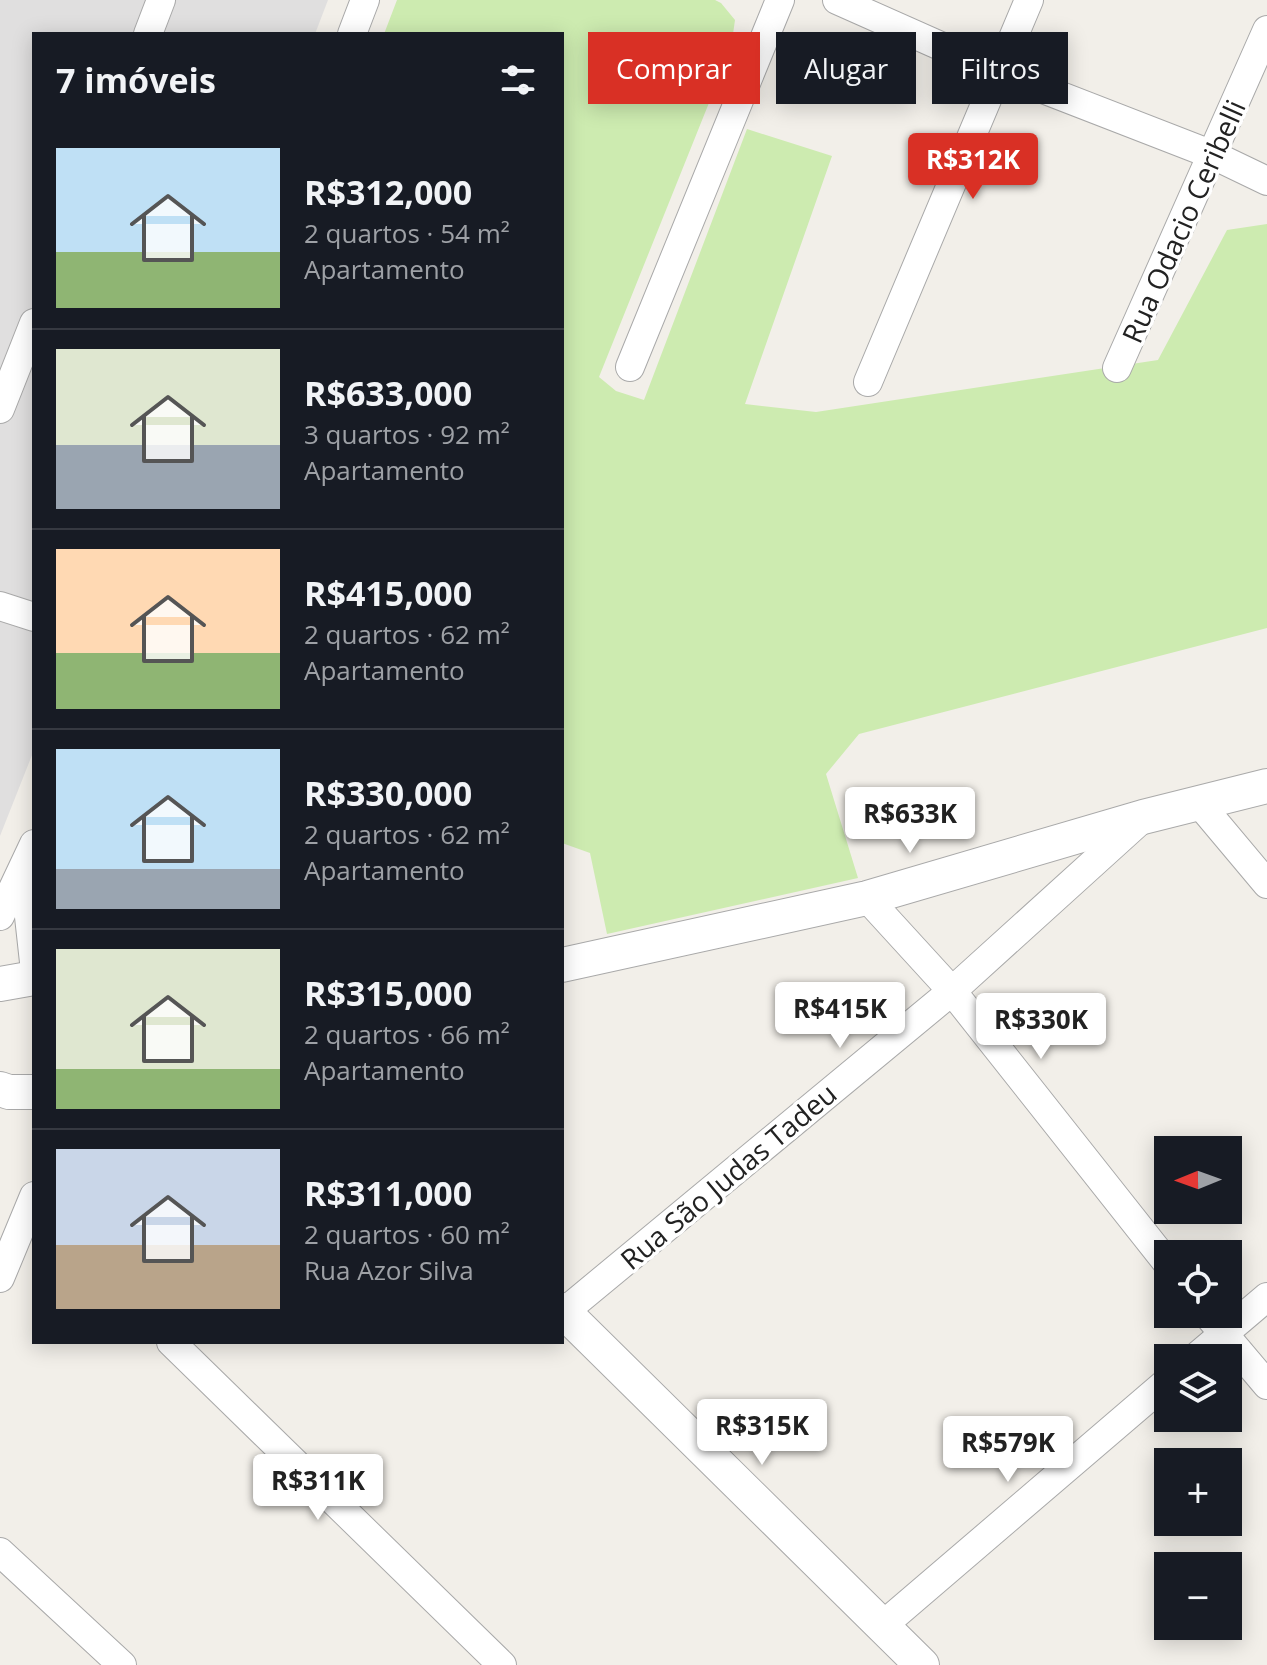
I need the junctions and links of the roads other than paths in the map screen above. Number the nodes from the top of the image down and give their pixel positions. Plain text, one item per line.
1 (161, 0) edge
2 (365, 0) edge
3 (780, 0) edge
4 (837, 0) edge
5 (1029, 0) edge
6 (1267, 30) edge
7 (149, 32) edge
8 (353, 32) edge
9 (1016, 32) edge
10 (932, 42) edge
11 (1068, 99) edge
12 (985, 104) edge
13 (1213, 155) junction
14 (1267, 181) edge
15 (32, 328) edge
16 (630, 367) dead end
17 (1117, 368) dead end
18 (868, 382) dead end
19 (0, 409) edge
20 (0, 606) edge
21 (32, 616) edge
22 (1267, 786) edge
23 (1199, 803) junction
24 (1143, 817) junction
25 (32, 849) edge
26 (24, 871) junction
27 (1267, 884) edge
28 (867, 898) junction
29 (0, 916) edge
30 (32, 944) edge
31 (564, 965) edge
32 (32, 978) edge
33 (0, 984) edge
34 (952, 991) junction
35 (0, 1089) edge
36 (32, 1092) edge
37 (32, 1206) edge
38 (1154, 1246) edge
39 (0, 1278) edge
40 (1267, 1297) edge
41 (564, 1310) edge
42 (1242, 1310) edge
43 (564, 1312) edge
44 (1218, 1328) edge
45 (173, 1344) edge
46 (1267, 1385) edge
47 (1154, 1393) edge
48 (0, 1552) edge
49 (882, 1626) junction
50 (122, 1665) edge
51 (502, 1665) edge
52 (922, 1665) edge

1 - 7 street
2 - 8 street
3 - 16 street
4 - 10 street
5 - 9 street
6 - 13 street, Rua Odacio Ceribelli
11 - 13 street
12 - 18 street
13 - 14 street
13 - 17 street, Rua Odacio Ceribelli
15 - 19 street
20 - 21 street
22 - 23 street
23 - 24 street
23 - 27 street
24 - 28 street
24 - 34 street, Rua São Judas Tadeu
25 - 26 street
26 - 29 street
26 - 30 street
28 - 31 street
28 - 34 street
32 - 33 street
34 - 38 street
34 - 41 street, Rua São Judas Tadeu
35 - 36 street
37 - 39 street
40 - 42 street
43 - 49 street
44 - 46 street
45 - 51 street
47 - 49 street
48 - 50 street
49 - 52 street

